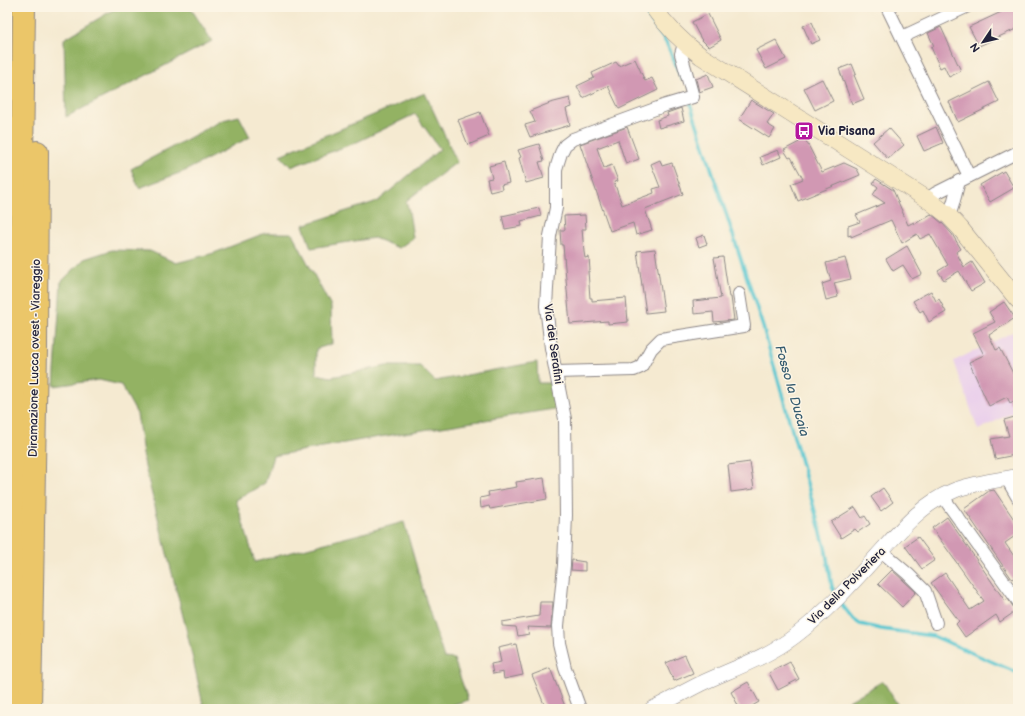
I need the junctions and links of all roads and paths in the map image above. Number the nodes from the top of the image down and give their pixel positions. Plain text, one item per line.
1 (24, 7) edge
2 (38, 7) edge
3 (653, 7) edge
4 (887, 7) edge
5 (966, 7) edge
6 (902, 37) junction
7 (684, 44) junction
8 (1018, 152) edge
9 (964, 179) junction
10 (927, 199) junction
11 (949, 216) junction
12 (739, 294) dead end
13 (1018, 300) edge
14 (556, 372) junction
15 (1012, 478) edge
16 (943, 497) junction
17 (1018, 498) edge
18 (882, 551) junction
19 (1018, 601) edge
20 (936, 623) dead end
21 (14, 709) edge
22 (30, 709) edge
23 (580, 709) edge
24 (652, 709) edge

1 - 21 highway, Diramazione Lucca ovest - Viareggio
2 - 22 highway, Diramazione Lucca ovest - Viareggio
3 - 7 main road
4 - 6 street
5 - 6 street
6 - 9 street
7 - 10 main road
7 - 14 street, Via dei Serafini
8 - 9 street
9 - 10 street
9 - 11 street
10 - 11 main road
11 - 13 main road
12 - 14 street
14 - 23 street, Via dei Serafini
15 - 16 street, Via della Polveriera
15 - 17 street
16 - 18 street, Via della Polveriera
16 - 19 street
18 - 20 street
18 - 24 street, Via della Polveriera

